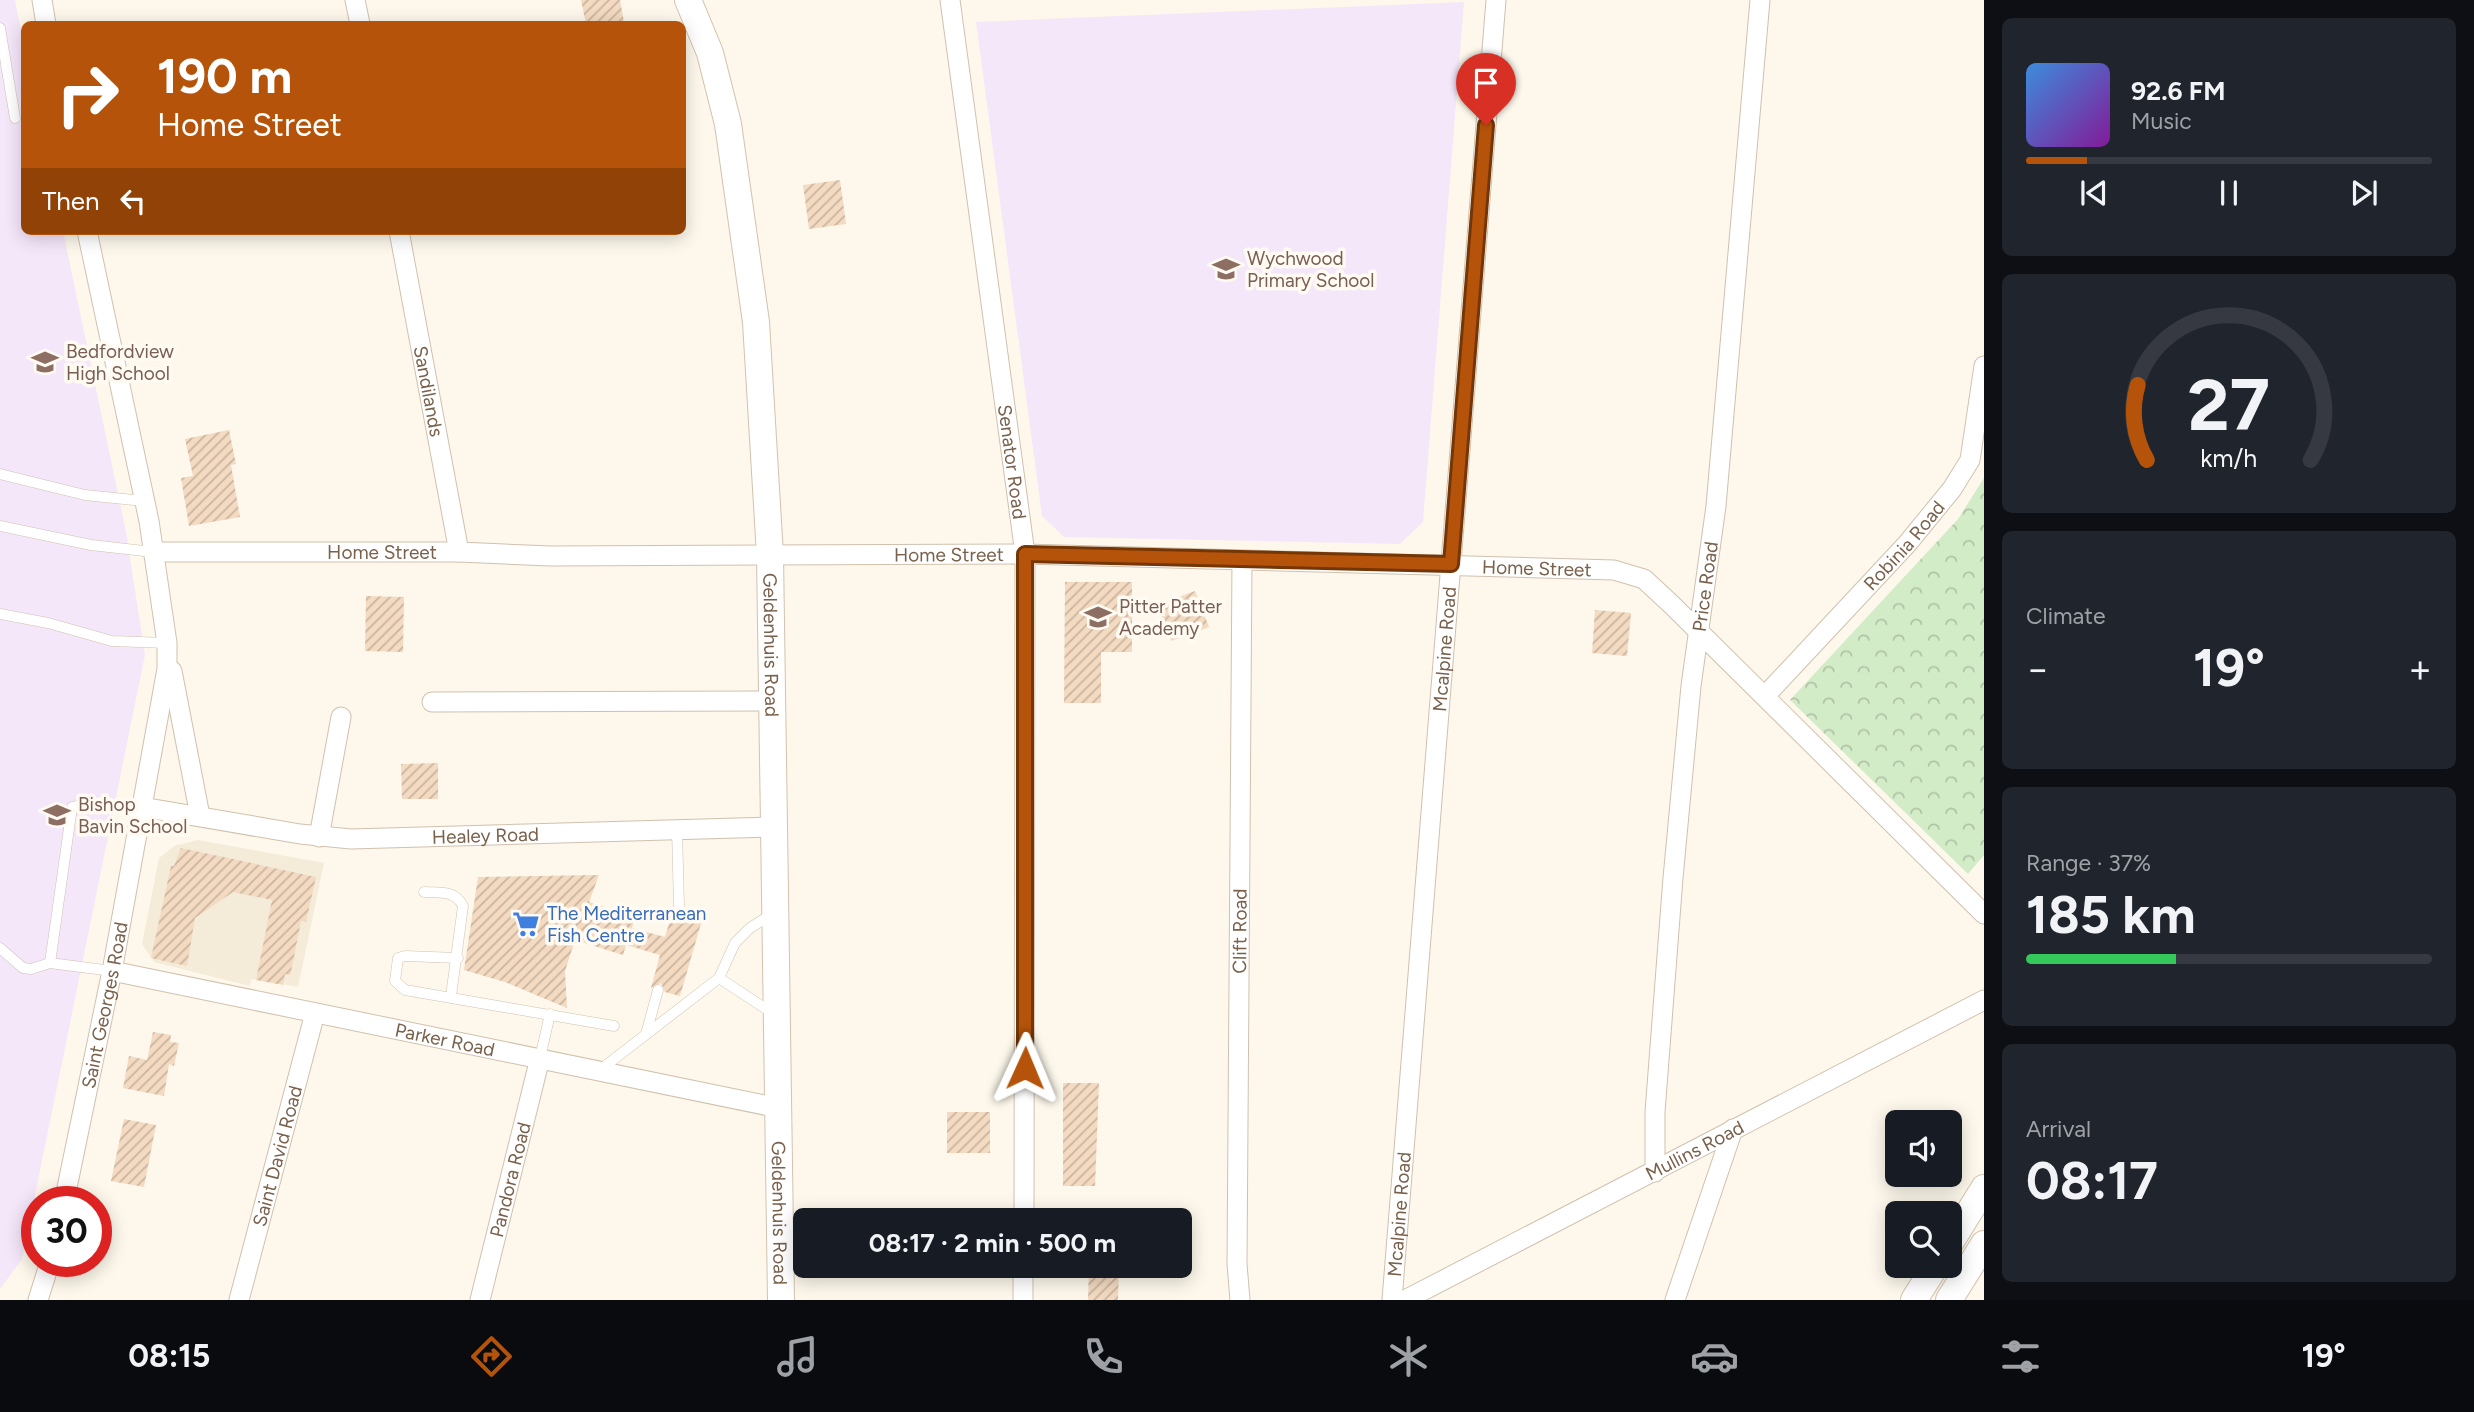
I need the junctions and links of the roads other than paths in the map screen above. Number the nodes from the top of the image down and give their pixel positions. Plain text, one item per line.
1 (42, 0) edge
2 (355, 0) edge
3 (688, 0) edge
4 (950, 0) edge
5 (1496, 0) edge
6 (1760, 0) edge
7 (46, 21) edge
8 (359, 21) edge
9 (0, 28) edge
10 (15, 118) dead end
11 (88, 235) edge
12 (400, 235) edge
13 (1984, 366) edge
14 (0, 474) edge
15 (145, 501) junction
16 (0, 526) edge
17 (153, 552) junction
18 (460, 552) junction
19 (1025, 554) junction
20 (770, 555) junction
21 (1242, 561) junction
22 (1451, 564) junction
23 (0, 614) edge
24 (1700, 634) junction
25 (167, 643) junction
26 (1765, 696) junction
27 (772, 701) junction
28 (432, 702) dead end
29 (341, 718) dead end
30 (142, 807) junction
31 (200, 816) junction
32 (773, 827) junction
33 (677, 830) junction
34 (319, 837) junction
35 (424, 892) dead end
36 (679, 906) dead end
37 (776, 912) junction
38 (1984, 914) edge
39 (0, 948) edge
40 (458, 958) junction
41 (50, 963) junction
42 (112, 971) junction
43 (719, 978) junction
44 (658, 990) dead end
45 (451, 996) junction
46 (1984, 1000) edge
47 (315, 1013) junction
48 (550, 1014) junction
49 (778, 1017) junction
50 (614, 1026) dead end
51 (646, 1035) junction
52 (540, 1058) junction
53 (599, 1070) junction
54 (779, 1108) junction
55 (1733, 1129) junction
56 (1655, 1172) junction
57 (67, 1186) edge
58 (1984, 1188) edge
59 (1024, 1208) edge
60 (1962, 1224) edge
61 (1984, 1244) edge
62 (45, 1277) edge
63 (1023, 1278) edge
64 (1928, 1278) edge
65 (38, 1300) edge
66 (239, 1300) edge
67 (480, 1300) edge
68 (780, 1300) edge
69 (1023, 1300) edge
70 (1240, 1300) edge
71 (1392, 1300) edge
72 (1405, 1300) edge
73 (1675, 1300) edge
74 (1914, 1300) edge
75 (1949, 1300) edge

1 - 7 street
2 - 8 street
3 - 20 main road, Geldenhuis Road
4 - 19 street, Senator Road
5 - 22 street, Mcalpine Road
6 - 24 street, Price Road
9 - 10 lane
11 - 15 street
12 - 18 street, Sandilands
13 - 26 street, Robinia Road
14 - 15 lane
15 - 17 street
16 - 17 lane
17 - 18 street, Home Street
17 - 25 street
18 - 20 street, Home Street
19 - 20 street, Home Street
19 - 21 street, Home Street
19 - 59 street, Senator Road
20 - 27 main road, Geldenhuis Road
21 - 22 street, Home Street
21 - 70 street, Clift Road
22 - 24 street, Home Street
22 - 71 street, Mcalpine Road
23 - 25 lane
24 - 26 street, Home Street
24 - 56 street, Price Road
25 - 30 street
25 - 31 street
26 - 38 street, Home Street
27 - 28 street
27 - 32 main road, Geldenhuis Road
29 - 34 street
30 - 31 street, Healey Road
30 - 41 lane
30 - 42 street, Saint Georges Road
31 - 34 street, Healey Road
32 - 33 street, Healey Road
32 - 37 main road, Geldenhuis Road
33 - 34 street, Healey Road
33 - 36 lane
35 - 40 lane
37 - 43 lane
37 - 49 main road, Geldenhuis Road
39 - 41 lane
40 - 45 lane
40 - 45 lane
41 - 42 lane
42 - 47 street, Parker Road
42 - 57 street, Saint Georges Road
43 - 49 lane
43 - 51 lane
44 - 51 lane
45 - 48 lane
46 - 55 street, Mullins Road
47 - 52 street, Parker Road
47 - 66 street, Saint David Road
48 - 50 lane
48 - 52 lane
49 - 54 main road, Geldenhuis Road
51 - 53 lane
52 - 53 street, Parker Road
52 - 67 street, Pandora Road
53 - 54 street, Parker Road
54 - 68 main road, Geldenhuis Road
55 - 56 street, Mullins Road
55 - 73 street
56 - 72 street, Mullins Road
58 - 60 main road
61 - 75 main road
62 - 65 street
63 - 69 street
64 - 74 main road

